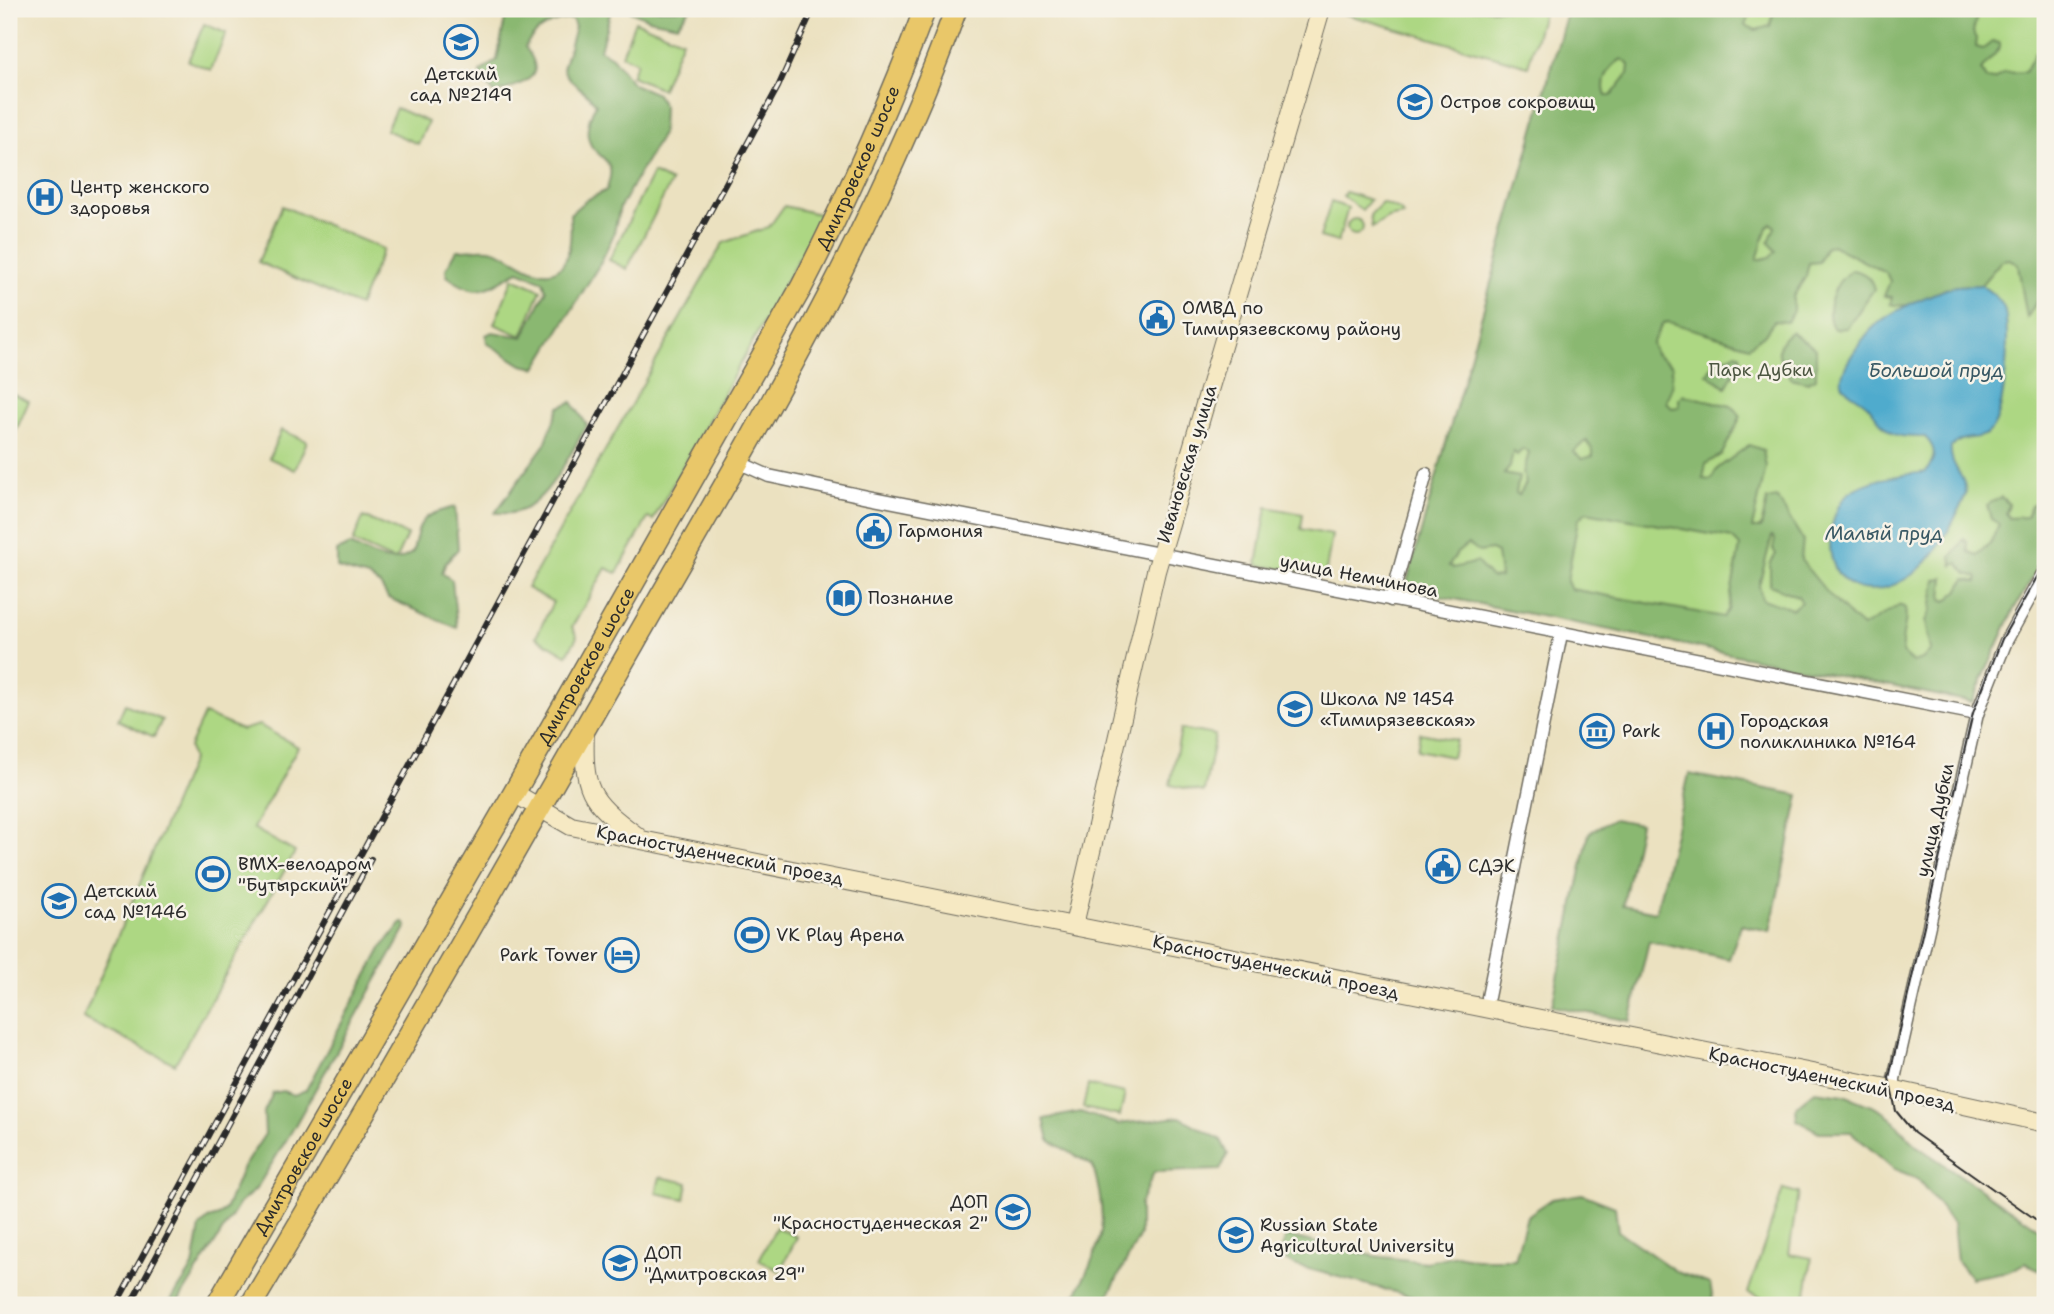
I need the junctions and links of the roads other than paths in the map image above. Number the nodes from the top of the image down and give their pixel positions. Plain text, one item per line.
1 (925, 9) edge
2 (956, 9) edge
3 (1321, 9) edge
4 (738, 462) junction
5 (1426, 474) dead end
6 (1160, 555) junction
7 (2045, 570) edge
8 (1391, 600) junction
9 (1561, 634) junction
10 (1977, 714) junction
11 (586, 727) junction
12 (514, 793) junction
13 (540, 808) junction
14 (643, 840) junction
15 (1074, 925) junction
16 (1488, 997) dead end
17 (1894, 1089) junction
18 (2045, 1123) edge
19 (217, 1305) edge
20 (251, 1305) edge

1 - 12 main road, Дмитровское шоссе
2 - 4 main road, Дмитровское шоссе
3 - 6 street, Ивановская улица
4 - 6 street, улица Немчинова
4 - 11 main road, Дмитровское шоссе
5 - 8 street
6 - 8 street, улица Немчинова
6 - 15 street, Ивановская улица
7 - 10 street, улица Дубки
8 - 9 street, улица Немчинова
9 - 10 street, улица Немчинова
9 - 16 street
10 - 17 street, улица Дубки
11 - 13 main road, Дмитровское шоссе
11 - 14 street
12 - 13 street, Красностуденческий проезд
12 - 19 main road, Дмитровское шоссе
13 - 14 street, Красностуденческий проезд
13 - 20 main road, Дмитровское шоссе
14 - 15 street, Красностуденческий проезд
15 - 17 street, Красностуденческий проезд
17 - 18 street, Красностуденческий проезд

